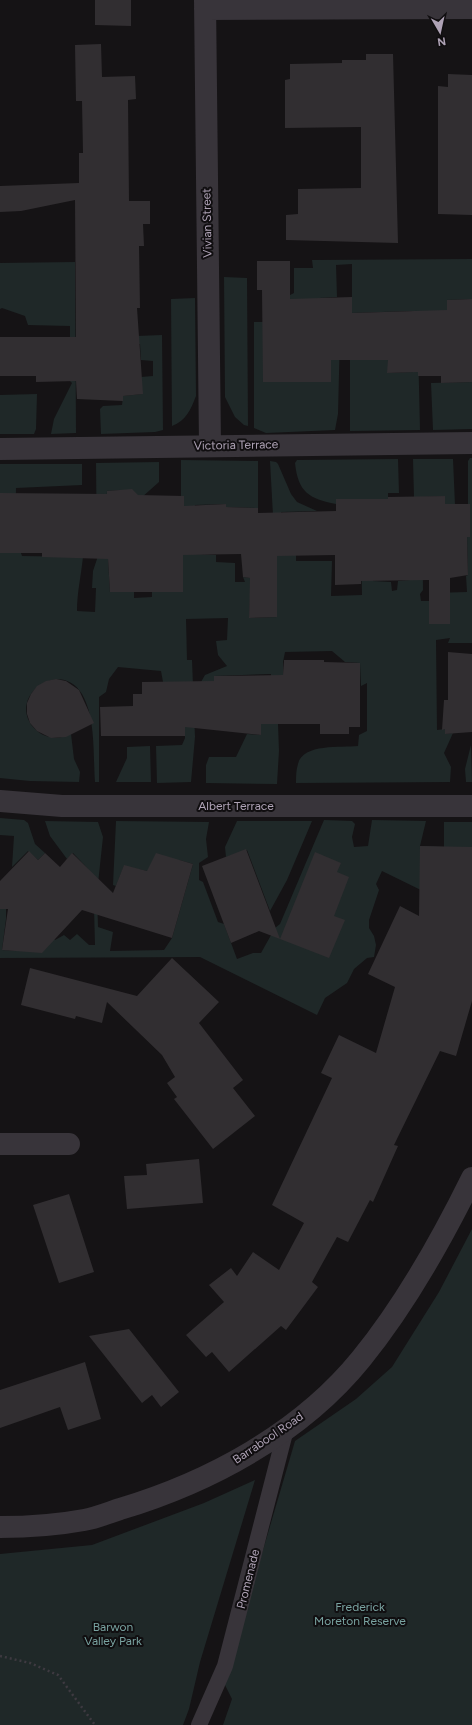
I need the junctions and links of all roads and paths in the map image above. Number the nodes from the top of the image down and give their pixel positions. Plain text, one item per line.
1 (205, 5) edge
2 (472, 8) edge
3 (472, 443) edge
4 (210, 445) junction
5 (0, 449) edge
6 (0, 802) edge
7 (472, 806) edge
8 (0, 1144) edge
9 (69, 1144) dead end
10 (472, 1178) edge
11 (286, 1429) junction
12 (0, 1527) edge
13 (0, 1656) edge
14 (94, 1725) edge
15 (200, 1725) edge

1 - 2 street
1 - 4 street, Vivian Street
3 - 4 street, Victoria Terrace
4 - 5 street, Victoria Terrace
6 - 7 street, Albert Terrace
8 - 9 street
10 - 11 street, Barrabool Road
11 - 12 street, Barrabool Road
11 - 15 lane, Promenade
13 - 14 path

